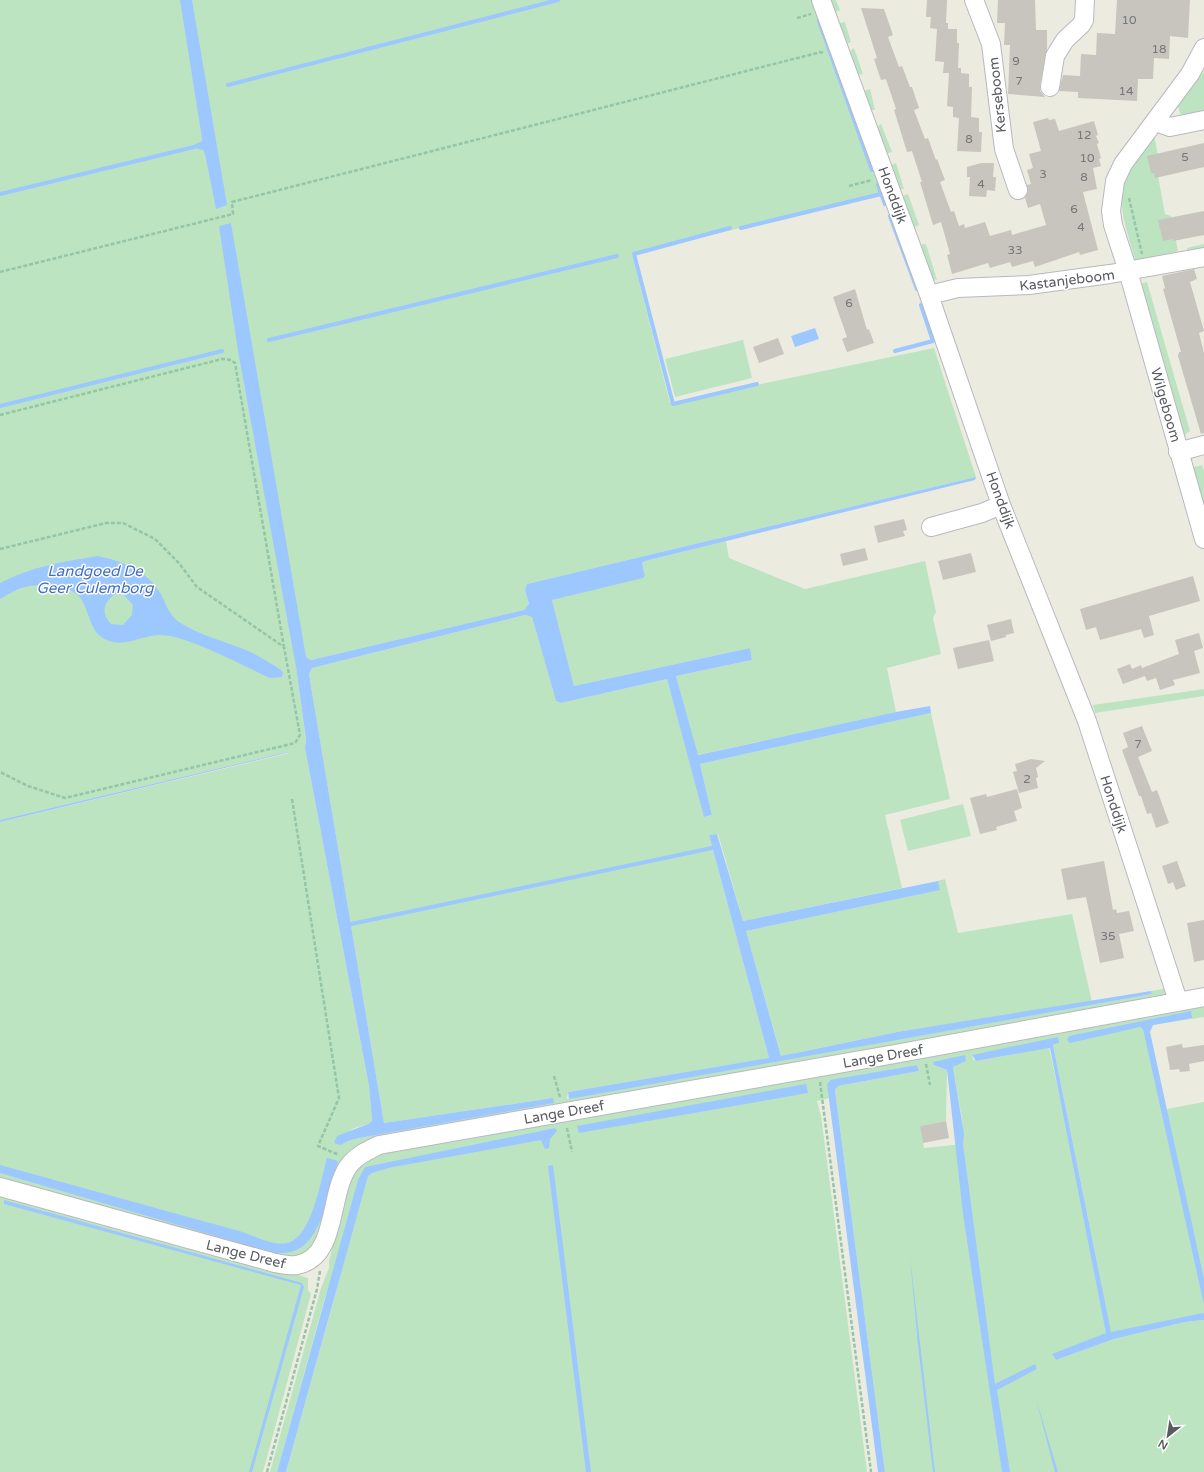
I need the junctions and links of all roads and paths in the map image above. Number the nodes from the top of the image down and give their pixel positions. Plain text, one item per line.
1 (821, 0) edge
2 (974, 0) edge
3 (1085, 0) edge
4 (1204, 48) edge
5 (827, 56) dead end
6 (1050, 87) dead end
7 (1204, 120) edge
8 (1156, 122) junction
9 (876, 177) junction
10 (849, 186) dead end
11 (1018, 190) dead end
12 (1128, 196) dead end
13 (1204, 257) edge
14 (1136, 270) junction
15 (0, 272) edge
16 (929, 295) junction
17 (0, 415) edge
18 (1204, 445) edge
19 (1178, 452) junction
20 (1002, 505) junction
21 (932, 527) dead end
22 (1204, 539) edge
23 (0, 549) edge
24 (284, 647) junction
25 (0, 772) edge
26 (292, 799) dead end
27 (1204, 997) edge
28 (1178, 1001) junction
29 (923, 1049) junction
30 (818, 1067) junction
31 (930, 1085) dead end
32 (354, 1160) junction
33 (0, 1187) edge
34 (324, 1246) junction
35 (267, 1472) edge
36 (871, 1472) edge

1 - 9 street, Honddijk
2 - 11 street, Kerseboom
3 - 6 street
4 - 8 street, Wilgeboom
5 - 15 path
7 - 8 street
8 - 14 street, Wilgeboom
9 - 10 path
9 - 16 street, Honddijk
12 - 14 path
13 - 14 street, Kastanjeboom
14 - 16 street, Kastanjeboom
14 - 19 street, Wilgeboom
16 - 20 street, Honddijk
17 - 24 path
18 - 19 street
19 - 22 street, Wilgeboom
20 - 21 street
20 - 28 street, Honddijk
23 - 24 path
24 - 25 path
26 - 32 path
27 - 28 street, Lange Dreef
28 - 29 street, Lange Dreef
29 - 30 street, Lange Dreef
29 - 31 path
30 - 32 street, Lange Dreef
30 - 36 path
32 - 34 street, Lange Dreef
33 - 34 street, Lange Dreef
34 - 35 path

